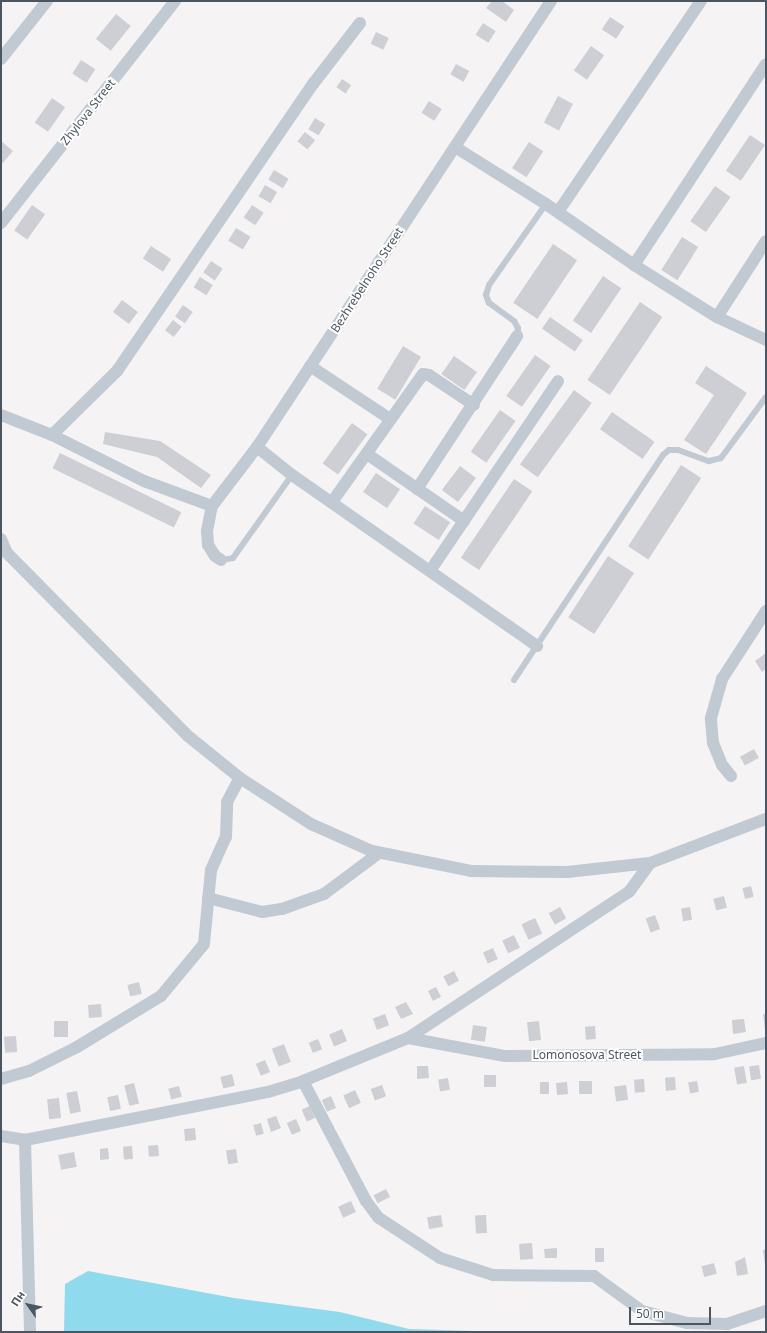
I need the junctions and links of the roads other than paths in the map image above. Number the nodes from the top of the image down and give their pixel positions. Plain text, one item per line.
1 (47, 1) edge
2 (175, 1) edge
3 (551, 1) edge
4 (701, 1) edge
5 (360, 23) dead end
6 (1, 59) edge
7 (766, 64) edge
8 (455, 147) junction
9 (546, 204) junction
10 (558, 212) junction
11 (1, 223) edge
12 (766, 241) edge
13 (634, 265) junction
14 (717, 317) junction
15 (517, 336) joint
16 (766, 340) edge
17 (310, 366) junction
18 (558, 381) dead end
19 (766, 397) edge
20 (474, 405) junction
21 (1, 416) edge
22 (390, 419) junction
23 (52, 435) junction
24 (257, 447) junction
25 (367, 454) junction
26 (292, 475) junction
27 (417, 489) junction
28 (332, 502) junction
29 (212, 506) junction
30 (464, 521) junction
31 (1, 539) edge
32 (221, 560) joint
33 (430, 571) junction
34 (766, 611) edge
35 (536, 646) junction
36 (514, 680) dead end
37 (731, 776) dead end
38 (240, 778) junction
39 (766, 819) edge
40 (379, 853) junction
41 (650, 863) junction
42 (208, 898) junction
43 (408, 1038) junction
44 (766, 1043) edge
45 (1, 1079) edge
46 (303, 1081) junction
47 (1, 1136) edge
48 (26, 1140) junction
49 (766, 1311) edge
50 (30, 1332) edge

1 - 6 street
2 - 11 street, Zhylova Street
3 - 8 street, Bezhrebelnoho Street
4 - 10 street
5 - 23 street
7 - 13 street
8 - 9 street
8 - 17 street, Bezhrebelnoho Street
9 - 10 street
9 - 15 lane
10 - 13 street
12 - 14 street
13 - 14 street
14 - 16 street
15 - 20 street
17 - 22 street
17 - 24 street, Bezhrebelnoho Street
18 - 30 street
19 - 35 lane
20 - 22 street
20 - 27 street
21 - 23 street
22 - 25 street
23 - 29 street
24 - 26 street
24 - 29 street, Bezhrebelnoho Street
25 - 27 street
25 - 28 street
26 - 28 street
26 - 32 lane
27 - 30 street
28 - 33 street
29 - 32 street, Bezhrebelnoho Street
30 - 33 street
31 - 38 street
33 - 35 street
34 - 37 street
35 - 36 lane
38 - 40 street
38 - 42 street
39 - 41 street
40 - 41 street
40 - 42 street
41 - 43 street
42 - 45 street
43 - 44 street, Lomonosova Street
43 - 46 street
46 - 48 street
46 - 49 street
47 - 48 street
48 - 50 street

